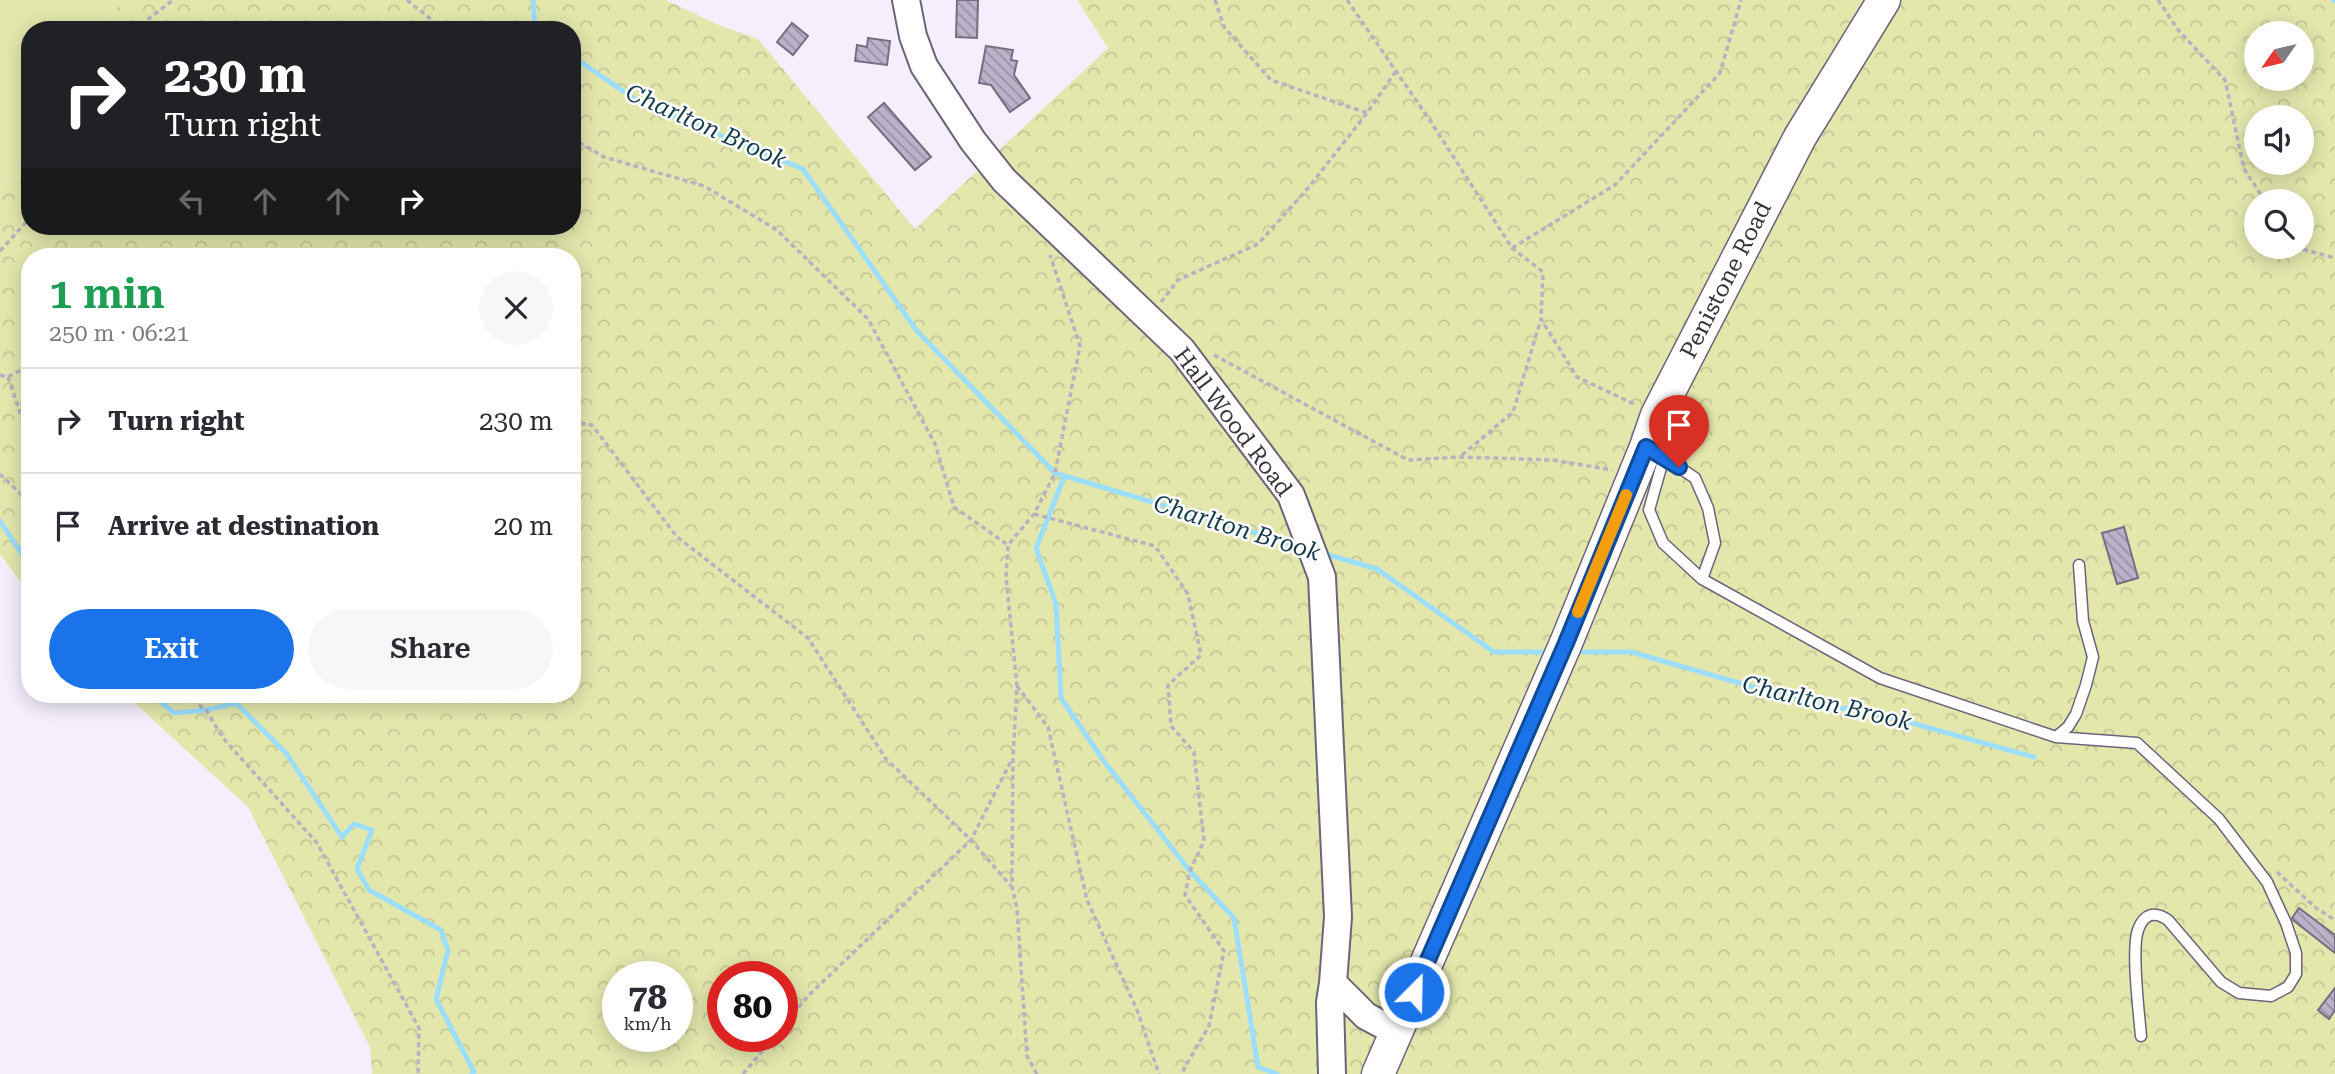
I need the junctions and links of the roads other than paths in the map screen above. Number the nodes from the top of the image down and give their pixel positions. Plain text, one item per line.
1 (906, 0) edge
2 (1884, 0) edge
3 (1648, 459) junction
4 (2079, 565) dead end
5 (1702, 579) junction
6 (2056, 737) junction
7 (1333, 983) junction
8 (1396, 1032) junction
9 (2141, 1036) dead end
10 (1332, 1074) edge
11 (1378, 1074) edge

1 - 7 main road, Hall Wood Road
2 - 3 highway, Penistone Road
3 - 5 lane
3 - 5 lane
3 - 8 highway, Penistone Road
4 - 6 lane
5 - 6 lane
6 - 9 lane
7 - 8 main road
7 - 10 main road, Hall Wood Road
8 - 11 highway, Penistone Road

